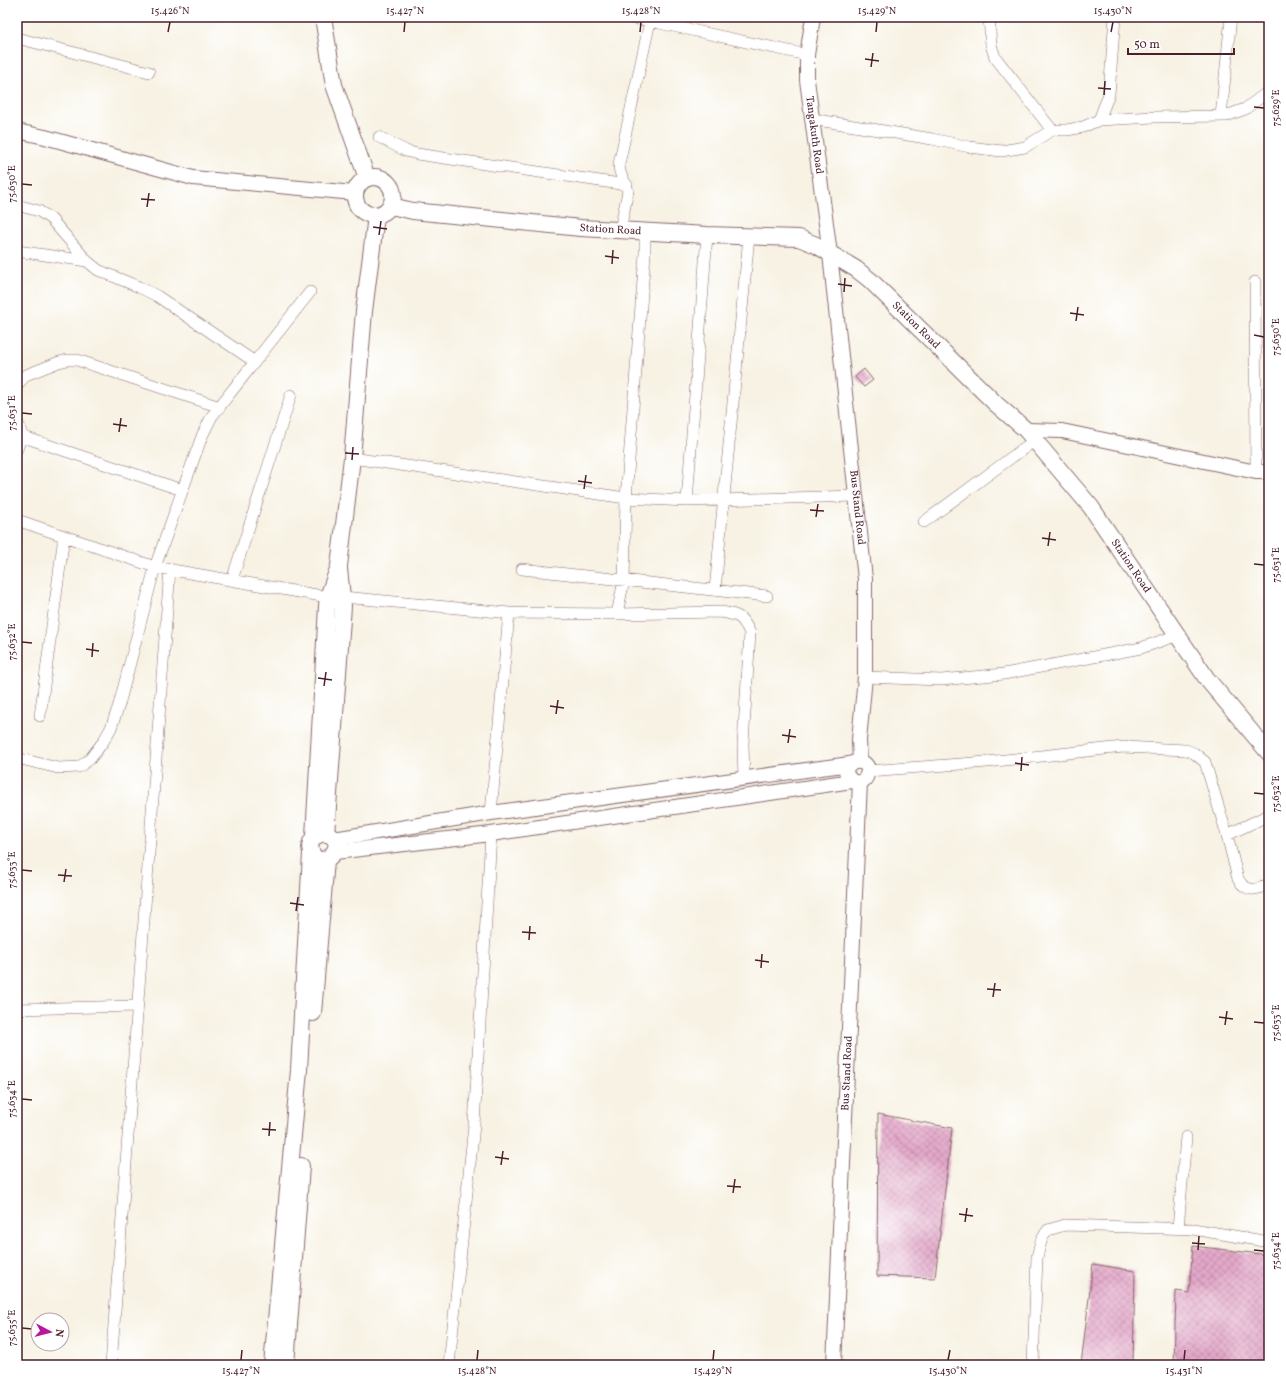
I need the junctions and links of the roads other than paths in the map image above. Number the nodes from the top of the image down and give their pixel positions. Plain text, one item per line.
1 (323, 17) edge
2 (627, 17) edge
3 (813, 17) edge
4 (989, 17) edge
5 (1116, 17) edge
6 (1231, 17) edge
7 (650, 21) junction
8 (17, 38) edge
9 (807, 55) junction
10 (149, 72) dead end
11 (1269, 91) edge
12 (1221, 116) junction
13 (812, 119) junction
14 (1099, 120) junction
15 (1052, 130) junction
16 (17, 131) edge
17 (379, 137) dead end
18 (367, 178) junction
19 (627, 185) junction
20 (354, 193) junction
21 (17, 205) edge
22 (391, 206) junction
23 (376, 216) junction
24 (620, 230) junction
25 (645, 231) junction
26 (707, 235) junction
27 (749, 236) junction
28 (17, 251) edge
29 (830, 254) junction
30 (87, 261) junction
31 (1255, 282) dead end
32 (310, 292) dead end
33 (256, 362) junction
34 (17, 385) edge
35 (291, 395) dead end
36 (220, 407) junction
37 (17, 422) edge
38 (1030, 435) junction
39 (21, 436) junction
40 (17, 449) edge
41 (352, 458) junction
42 (1262, 472) edge
43 (182, 490) junction
44 (856, 496) junction
45 (626, 498) junction
46 (724, 500) junction
47 (687, 501) junction
48 (17, 520) edge
49 (924, 522) dead end
50 (64, 536) junction
51 (155, 567) junction
52 (170, 569) junction
53 (522, 569) dead end
54 (232, 580) junction
55 (624, 580) junction
56 (714, 590) junction
57 (767, 596) dead end
58 (335, 597) junction
59 (508, 613) junction
60 (617, 614) junction
61 (1178, 635) junction
62 (865, 676) junction
63 (40, 716) dead end
64 (1269, 753) edge
65 (17, 758) edge
66 (858, 772) junction
67 (744, 778) junction
68 (491, 813) junction
69 (1269, 814) edge
70 (492, 834) junction
71 (1228, 835) junction
72 (324, 846) junction
73 (1269, 885) edge
74 (138, 1006) junction
75 (17, 1009) edge
76 (1186, 1137) dead end
77 (1178, 1228) junction
78 (1269, 1242) edge
79 (111, 1365) edge
80 (272, 1365) edge
81 (286, 1365) edge
82 (449, 1365) edge
83 (834, 1365) edge
84 (839, 1365) edge
85 (1033, 1365) edge

1 - 18 main road
2 - 7 street
3 - 9 street, Tangakuth Road
4 - 15 street
5 - 14 street
6 - 12 street
7 - 9 street
7 - 19 street
8 - 10 street
9 - 13 street, Tangakuth Road
11 - 12 street
12 - 14 street
13 - 15 street
13 - 29 street, Tangakuth Road
14 - 15 street
16 - 20 street
17 - 19 street
18 - 20 main road
18 - 22 main road
19 - 24 street
20 - 23 main road
21 - 30 street
22 - 23 main road
22 - 24 main road, Station Road
23 - 41 main road
24 - 25 main road, Station Road
25 - 26 main road, Station Road
25 - 45 street
26 - 27 main road, Station Road
26 - 47 street
27 - 29 main road, Station Road
27 - 46 street
28 - 30 street
29 - 38 main road, Station Road
29 - 44 street, Bus Stand Road
30 - 33 street
31 - 42 street
32 - 33 street
33 - 36 street
34 - 36 street
35 - 54 street
36 - 43 street
37 - 39 street
38 - 42 street
38 - 49 street
38 - 61 main road, Station Road
39 - 40 street
39 - 43 street
41 - 45 street
41 - 58 main road
43 - 51 street
44 - 46 street
44 - 62 street, Bus Stand Road
45 - 47 street
45 - 55 street
46 - 47 street
46 - 56 street
48 - 50 street
50 - 51 street
50 - 63 street
51 - 52 street
51 - 65 street
52 - 54 street
52 - 74 street
53 - 55 street
54 - 58 street
55 - 56 street
55 - 60 street
56 - 57 street
58 - 59 street
58 - 72 main road
59 - 60 street
59 - 68 street
60 - 67 street
61 - 62 street
61 - 64 main road, Station Road
62 - 66 street, Bus Stand Road
66 - 67 street
66 - 70 street
66 - 71 street
66 - 83 street, Bus Stand Road
67 - 68 street
68 - 72 street
69 - 71 street
70 - 72 street
70 - 82 street
71 - 73 street
72 - 80 main road
72 - 81 main road
74 - 75 street
74 - 79 street
76 - 77 street
77 - 78 street
77 - 85 street
83 - 84 street

